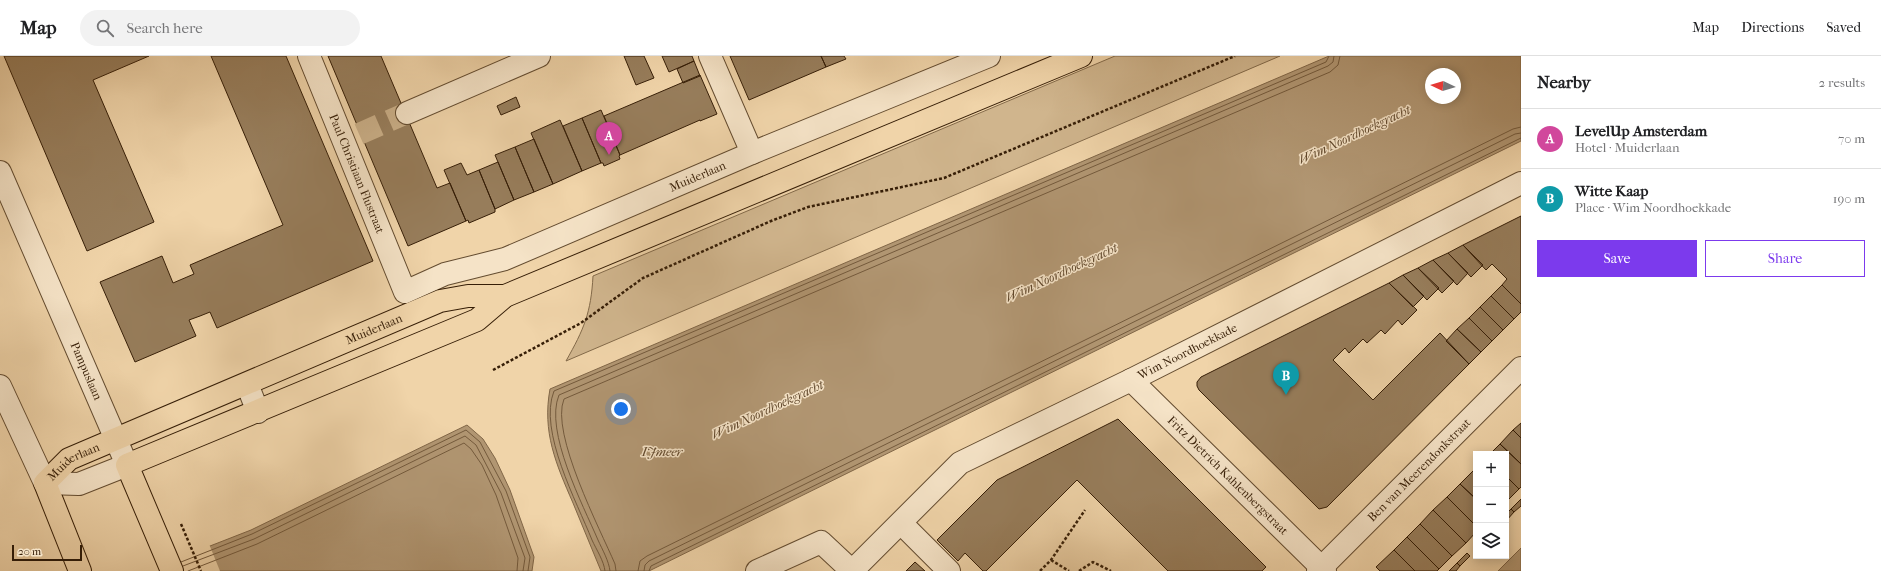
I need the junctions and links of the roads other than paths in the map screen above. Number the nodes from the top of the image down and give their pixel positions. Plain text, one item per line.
1 (309, 56) edge
2 (539, 56) edge
3 (710, 56) edge
4 (989, 56) edge
5 (1081, 56) edge
6 (407, 113) tunnel mouth
7 (752, 153) junction
8 (0, 172) edge
9 (1521, 183) edge
10 (405, 292) joint
11 (505, 296) junction
12 (1521, 368) edge
13 (1131, 380) junction
14 (248, 384) junction
15 (0, 386) edge
16 (258, 412) junction
17 (115, 440) junction
18 (127, 465) junction
19 (45, 483) junction
20 (901, 523) junction
21 (79, 570) edge
22 (1321, 570) edge
23 (172, 571) edge
24 (757, 571) edge
25 (852, 571) edge
26 (949, 571) edge

1 - 10 street, Paul Christiaan Flustraat
2 - 6 street
3 - 7 street
4 - 7 street, Muiderlaan
5 - 11 main road, Muiderlaan
7 - 10 street, Muiderlaan
8 - 17 street, Pampuslaan
9 - 13 street, Wim Noordhoekkade
11 - 14 main road, Muiderlaan
11 - 16 main road, Muiderlaan
12 - 22 street, Ben van Meerendonkstraat
13 - 20 street, Wim Noordhoekkade
13 - 22 street, Fritz Dietrich Kahlenbergstraat
14 - 16 street
14 - 17 main road, Muiderlaan
15 - 19 street
16 - 18 main road, Muiderlaan
17 - 18 street, Pampuslaan
17 - 19 main road, Muiderlaan
18 - 19 street, Muiderlaan
18 - 23 main road, Pampuslaan
19 - 21 main road
20 - 25 street, Wim Noordhoekkade
20 - 26 street
24 - 25 street

